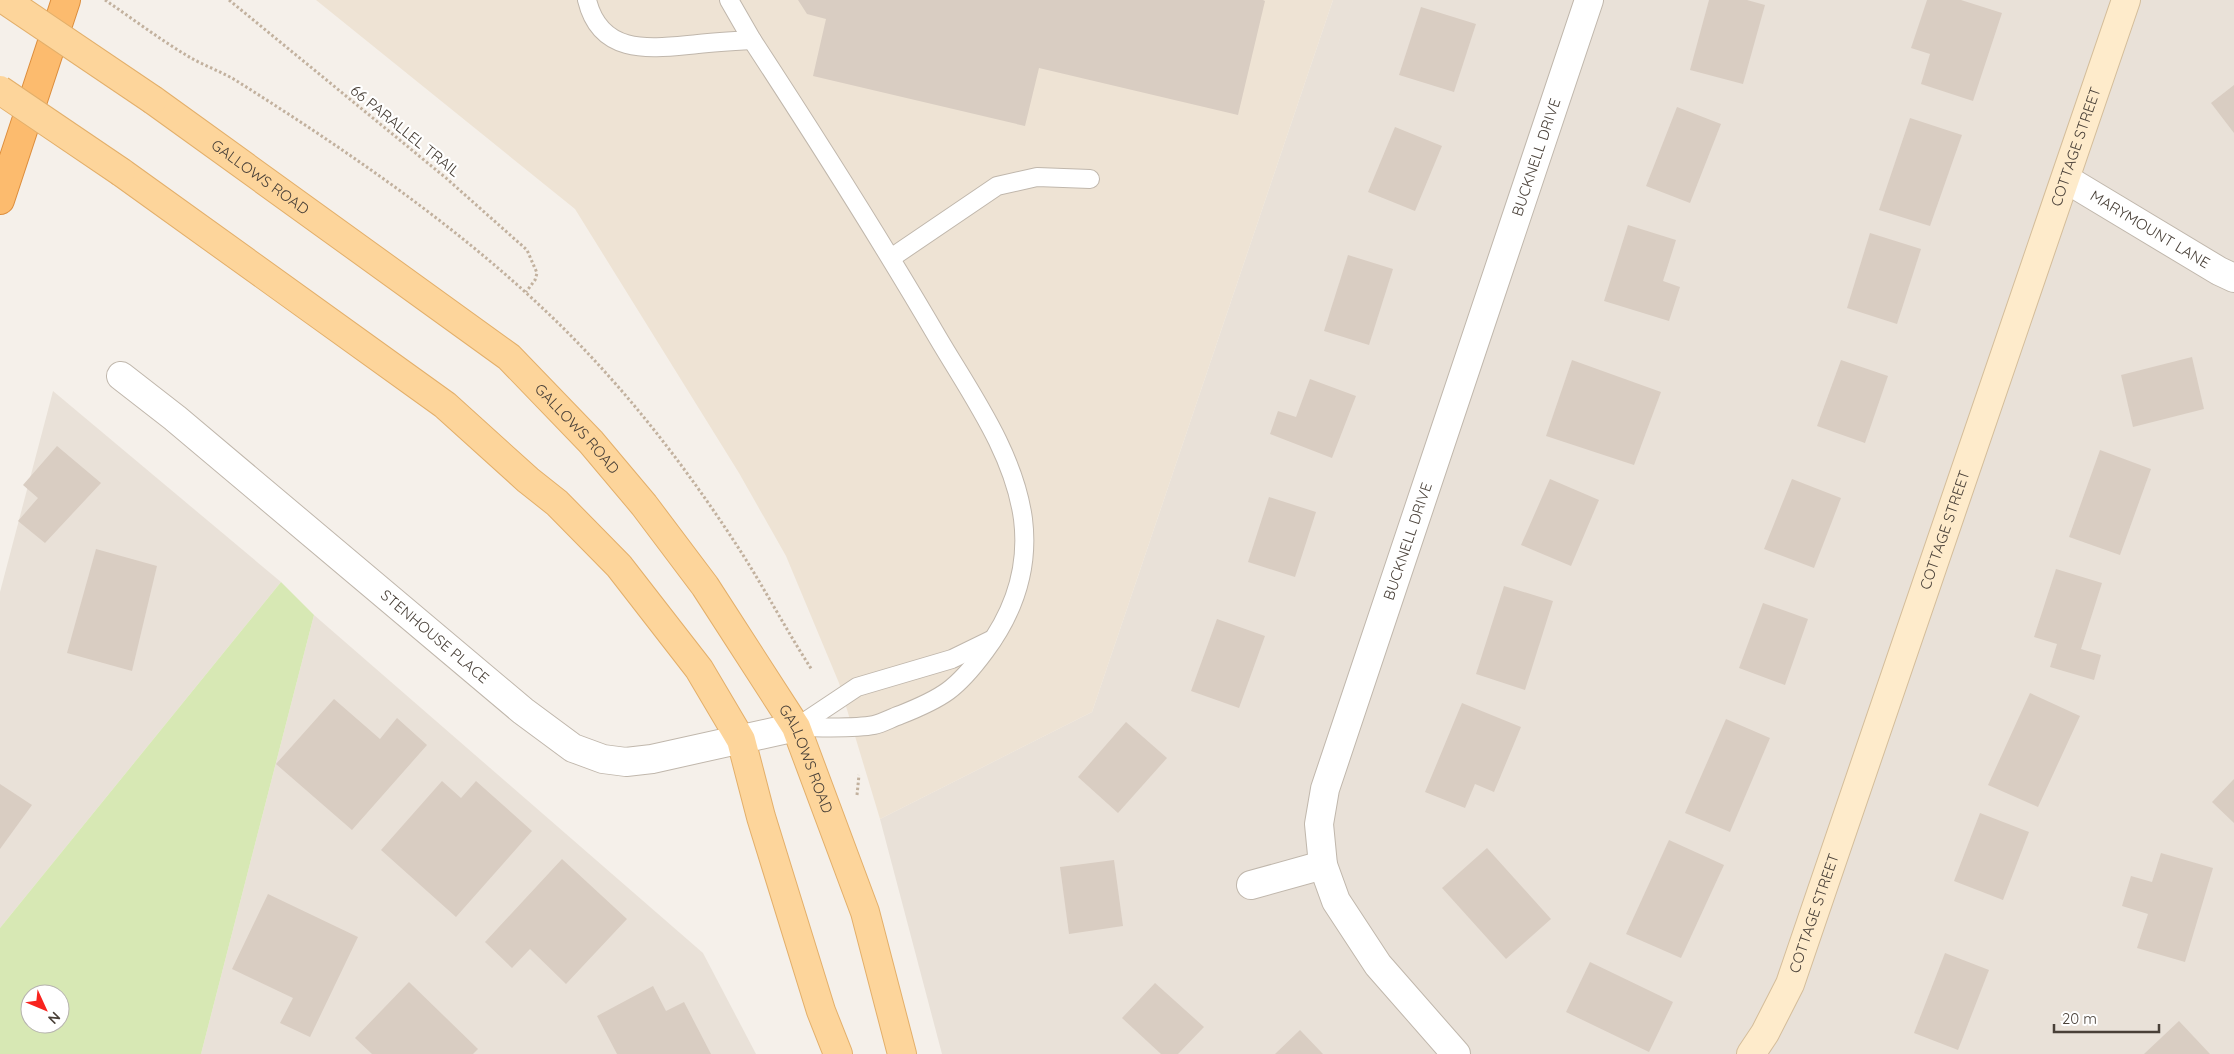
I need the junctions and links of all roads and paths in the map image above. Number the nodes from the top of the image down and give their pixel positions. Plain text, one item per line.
1 (6, 0) edge
2 (66, 0) edge
3 (105, 0) edge
4 (229, 0) edge
5 (588, 0) edge
6 (729, 0) edge
7 (1589, 0) edge
8 (2126, 0) edge
9 (752, 40) junction
10 (192, 58) dead end
11 (0, 90) edge
12 (1090, 178) dead end
13 (2066, 179) junction
14 (0, 200) edge
15 (891, 258) junction
16 (2234, 278) edge
17 (526, 292) dead end
18 (121, 376) dead end
19 (994, 638) junction
20 (796, 727) junction
21 (740, 740) junction
22 (1322, 865) junction
23 (1251, 885) dead end
24 (838, 1054) edge
25 (902, 1054) edge
26 (1456, 1054) edge
27 (1751, 1054) edge

1 - 20 main road, GALLOWS ROAD, bridge
2 - 14 highway
3 - 10 path
4 - 17 path, 66 PARALLEL TRAIL
5 - 9 lane
6 - 9 lane
7 - 22 street, BUCKNELL DRIVE
8 - 13 street, COTTAGE STREET
9 - 15 lane
11 - 21 main road, bridge
12 - 15 lane
13 - 16 street, MARYMOUNT LANE
13 - 27 street, COTTAGE STREET
15 - 19 lane
18 - 21 street, STENHOUSE PLACE
19 - 20 lane
19 - 20 lane
20 - 21 street, STENHOUSE PLACE
20 - 25 main road, GALLOWS ROAD
21 - 24 main road
22 - 23 street
22 - 26 street, BUCKNELL DRIVE

